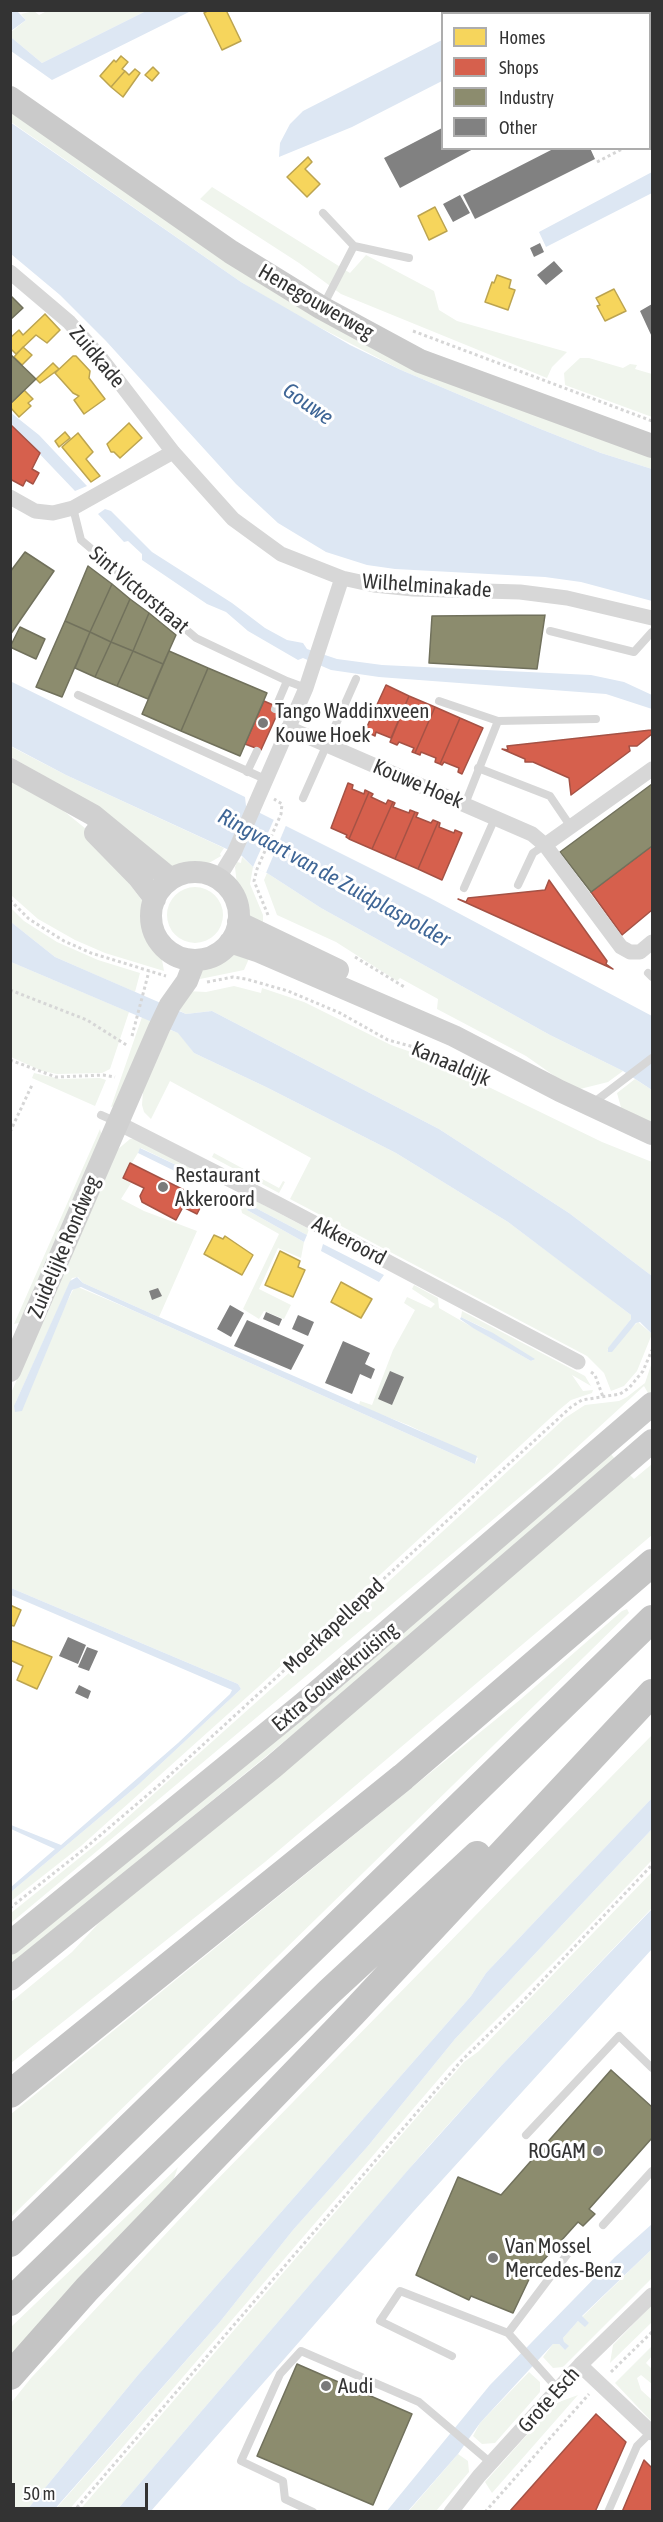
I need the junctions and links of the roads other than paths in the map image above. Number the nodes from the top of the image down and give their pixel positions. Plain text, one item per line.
1 (10, 98) edge
2 (323, 213) dead end
3 (354, 246) junction
4 (409, 258) dead end
5 (10, 272) edge
6 (322, 308) junction
7 (652, 446) edge
8 (173, 452) junction
9 (10, 497) edge
10 (78, 506) junction
11 (342, 578) junction
12 (652, 618) edge
13 (550, 631) dead end
14 (652, 632) edge
15 (356, 679) dead end
16 (287, 681) junction
17 (306, 688) junction
18 (78, 695) dead end
19 (439, 701) dead end
20 (275, 709) dead end
21 (596, 718) dead end
22 (498, 721) junction
23 (288, 728) junction
24 (327, 745) junction
25 (257, 751) dead end
26 (10, 768) edge
27 (478, 768) junction
28 (652, 769) edge
29 (248, 772) junction
30 (265, 779) junction
31 (57, 792) junction
32 (303, 798) dead end
33 (465, 804) junction
34 (495, 818) junction
35 (571, 827) junction
36 (545, 845) junction
37 (171, 879) junction
38 (218, 879) junction
39 (518, 885) dead end
40 (464, 888) dead end
41 (154, 899) junction
42 (234, 932) junction
43 (652, 942) edge
44 (184, 957) junction
45 (652, 1058) edge
46 (590, 1106) junction
47 (110, 1119) junction
48 (652, 1134) edge
49 (578, 1362) road end
50 (10, 1371) edge
51 (652, 1404) edge
52 (652, 1441) edge
53 (652, 1563) edge
54 (652, 1619) edge
55 (652, 1693) edge
56 (10, 1943) edge
57 (10, 1979) edge
58 (652, 2068) edge
59 (10, 2094) edge
60 (526, 2134) dead end
61 (652, 2171) edge
62 (603, 2225) dead end
63 (10, 2243) edge
64 (572, 2248) dead end
65 (652, 2295) edge
66 (10, 2301) edge
67 (508, 2333) junction
68 (452, 2356) dead end
69 (580, 2365) junction
70 (10, 2376) edge
71 (558, 2389) junction
72 (652, 2432) edge
73 (491, 2463) junction
74 (313, 2511) edge
75 (451, 2511) edge
76 (608, 2511) edge

1 - 6 main road, Henegouwerweg
2 - 3 lane
3 - 4 lane
3 - 6 lane
5 - 8 street, Zuidkade
6 - 7 main road, Henegouwerweg
8 - 10 street
8 - 11 street, Wilhelminakade
9 - 10 street
10 - 16 lane, Sint Victorstraat
11 - 12 street, Wilhelminakade
11 - 17 street
13 - 14 lane
15 - 24 lane
16 - 17 lane, Sint Victorstraat
16 - 20 lane
17 - 23 street
18 - 29 lane
19 - 22 lane
21 - 22 lane
22 - 27 lane
23 - 24 street, Kouwe Hoek
23 - 30 street
24 - 32 lane
24 - 33 street, Kouwe Hoek
25 - 29 lane
26 - 31 main road
27 - 33 lane
27 - 35 lane
28 - 35 street
29 - 30 lane
30 - 38 street
31 - 37 main road
31 - 41 main road
33 - 34 street, Kouwe Hoek
34 - 36 street, Kouwe Hoek
34 - 40 lane
35 - 36 street
36 - 39 lane
36 - 43 street, Kouwe Hoek
37 - 38 main road
37 - 41 main road
38 - 42 main road
41 - 44 main road
42 - 44 main road
42 - 46 main road, Kanaaldijk
44 - 47 main road, Zuidelijke Rondweg
45 - 46 lane
46 - 48 main road, Kanaaldijk
47 - 49 street, Akkeroord
47 - 50 main road, Zuidelijke Rondweg
51 - 56 main road, Extra Gouwekruising
52 - 57 main road, Extra Gouwekruising
53 - 59 highway
54 - 63 highway
55 - 66 highway
55 - 70 highway
58 - 60 lane
61 - 62 lane
64 - 67 lane
65 - 69 street, Grote Esch
67 - 68 lane
67 - 71 lane
69 - 71 street, Grote Esch
69 - 72 street
71 - 73 street, Grote Esch
72 - 76 lane
73 - 74 lane
73 - 75 street, Grote Esch

